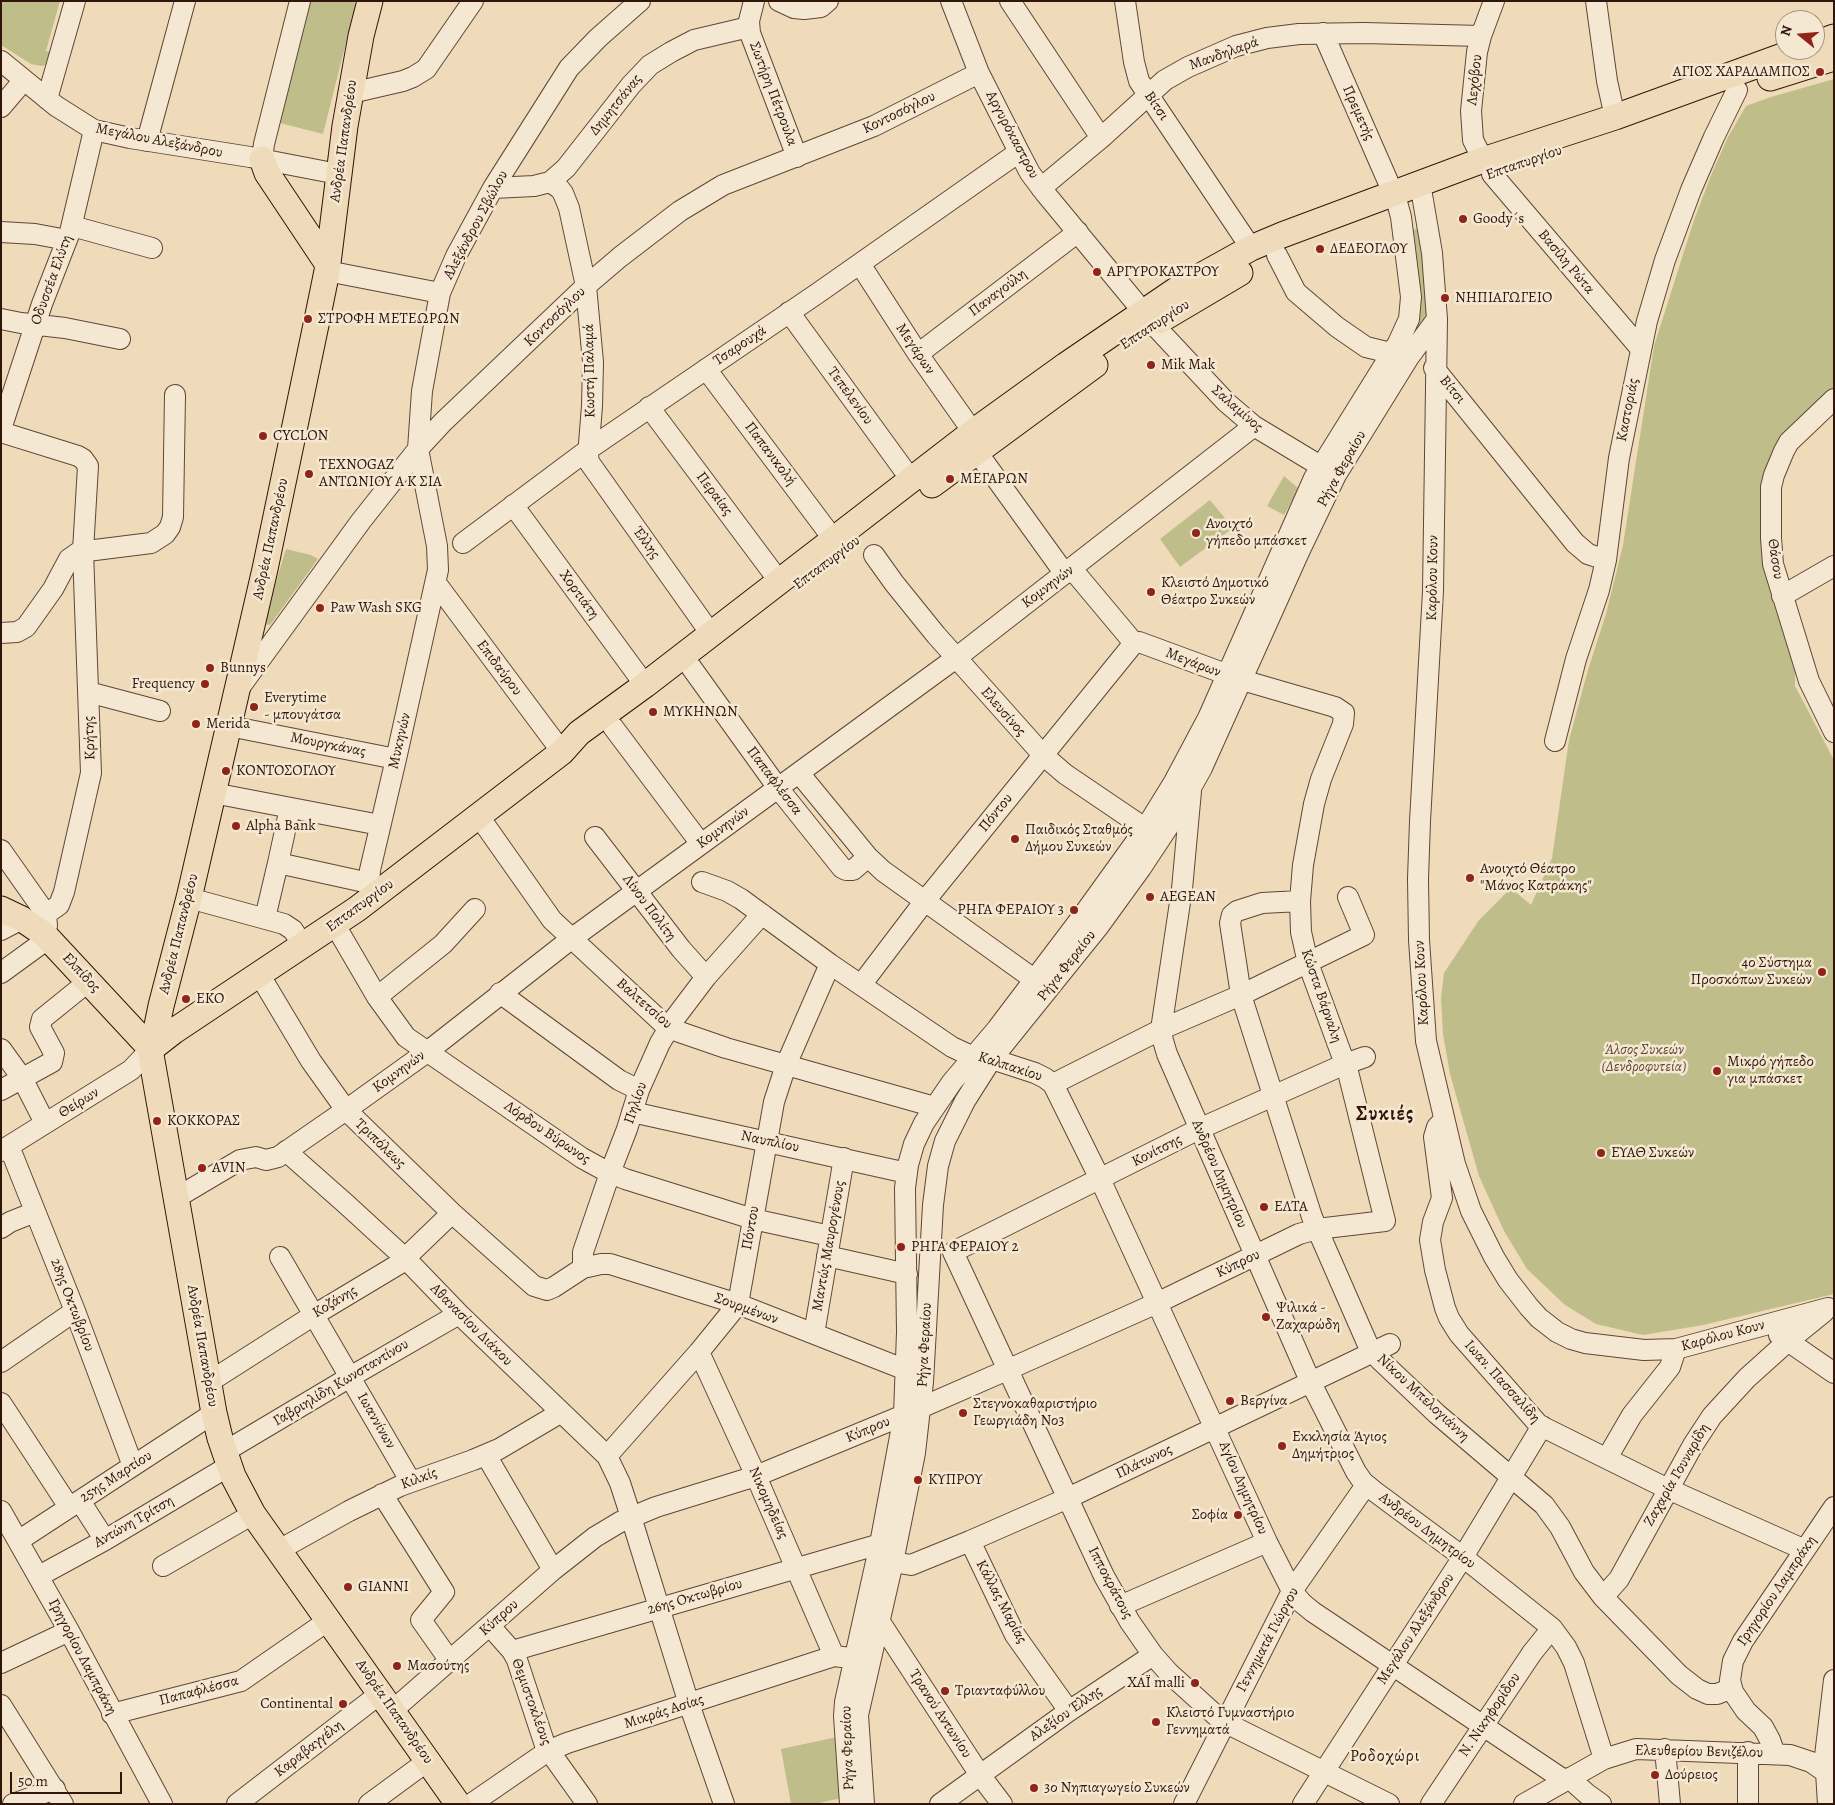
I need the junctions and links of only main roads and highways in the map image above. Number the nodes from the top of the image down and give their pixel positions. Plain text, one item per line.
1 (370, 1) edge
2 (1834, 58) edge
3 (1775, 59) edge
4 (265, 166) road end
5 (1488, 167) junction
6 (1397, 201) junction
7 (327, 267) junction
8 (1148, 318) junction
9 (975, 442) junction
10 (562, 752) junction
11 (8, 919) edge
12 (151, 1049) junction
13 (458, 1804) edge

1 - 7 main road, Ανδρέα Παπανδρέου
2 - 5 main road, Επταπυργίου
3 - 5 main road, Επταπυργίου
4 - 7 main road
5 - 6 main road, Επταπυργίου
6 - 8 main road, Επταπυργίου
6 - 8 main road, Επταπυργίου
7 - 12 main road, Ανδρέα Παπανδρέου
8 - 9 main road, Επταπυργίου
9 - 10 main road, Επταπυργίου
9 - 10 main road, Επταπυργίου
10 - 12 main road, Επταπυργίου
11 - 12 main road, Ελπίδος
12 - 13 main road, Ανδρέα Παπανδρέου

